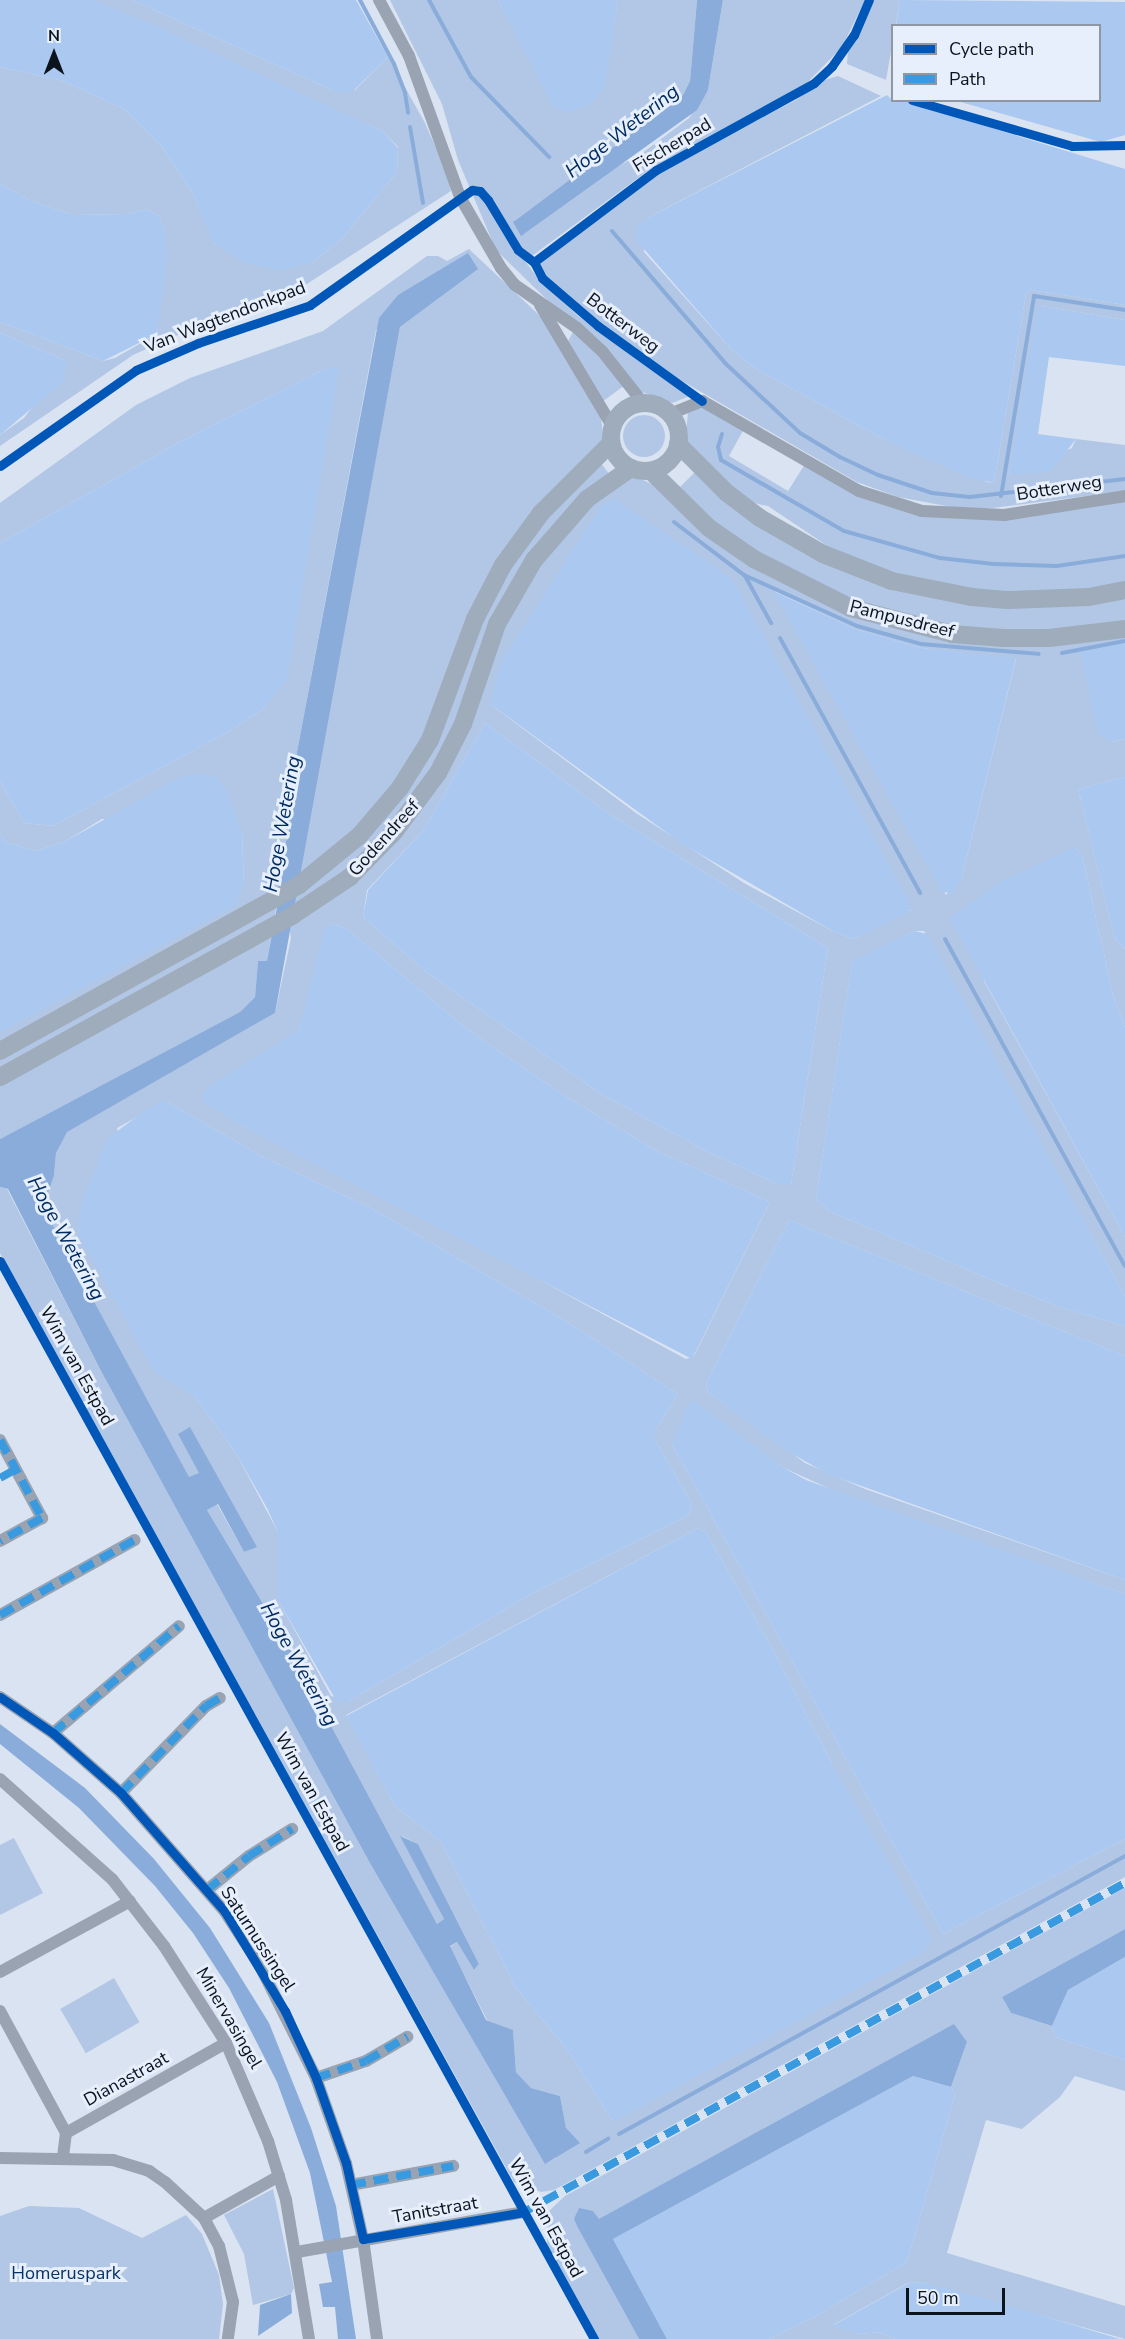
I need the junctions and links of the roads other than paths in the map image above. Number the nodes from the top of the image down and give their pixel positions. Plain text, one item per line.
1 (379, 0) edge
2 (537, 302) junction
3 (643, 403) junction
4 (670, 414) junction
5 (612, 434) junction
6 (678, 444) junction
7 (630, 468) junction
8 (651, 471) junction
9 (1125, 496) edge
10 (1125, 590) edge
11 (1125, 629) edge
12 (0, 1051) edge
13 (0, 1077) edge
14 (0, 1440) edge
15 (135, 1540) dead end
16 (0, 1541) edge
17 (0, 1615) edge
18 (179, 1626) dead end
19 (0, 1697) edge
20 (220, 1698) dead end
21 (53, 1733) junction
22 (3, 1786) edge
23 (121, 1793) junction
24 (292, 1829) dead end
25 (207, 1890) junction
26 (130, 1901) junction
27 (0, 1972) edge
28 (0, 2011) edge
29 (407, 2037) dead end
30 (226, 2043) junction
31 (316, 2078) junction
32 (66, 2133) junction
33 (63, 2157) junction
34 (0, 2158) edge
35 (453, 2166) dead end
36 (279, 2176) junction
37 (351, 2185) junction
38 (524, 2212) dead end
39 (204, 2218) junction
40 (358, 2240) junction
41 (303, 2251) junction
42 (228, 2339) edge
43 (309, 2339) edge
44 (377, 2339) edge

1 - 2 street, Botterweg
2 - 3 street, Botterweg
2 - 5 street, Botterweg
3 - 4 main road
3 - 5 main road
4 - 6 main road
4 - 9 street, Botterweg
5 - 7 main road
5 - 12 main road, Godendreef
6 - 8 main road
6 - 10 main road, Pampusdreef
7 - 8 main road
7 - 13 main road, Godendreef
8 - 11 main road, Pampusdreef
14 - 16 street
15 - 17 street
18 - 21 street
19 - 21 street, Saturnussingel
20 - 23 street
21 - 23 street, Saturnussingel
22 - 26 street, Minervasingel
23 - 25 street, Saturnussingel
24 - 25 street, Saturnussingel
25 - 31 street, Saturnussingel
26 - 27 street
26 - 30 street, Minervasingel
28 - 32 street
29 - 31 street
30 - 32 street, Dianastraat
30 - 36 street, Minervasingel
31 - 37 street, Saturnussingel
32 - 33 street
33 - 34 street
33 - 39 street
35 - 37 street
36 - 39 street
36 - 41 street, Minervasingel
37 - 40 street, Saturnussingel
38 - 40 street, Tanitstraat
39 - 42 street
40 - 41 street, Tanitstraat
40 - 44 street, Saturnussingel
41 - 43 street, Minervasingel

